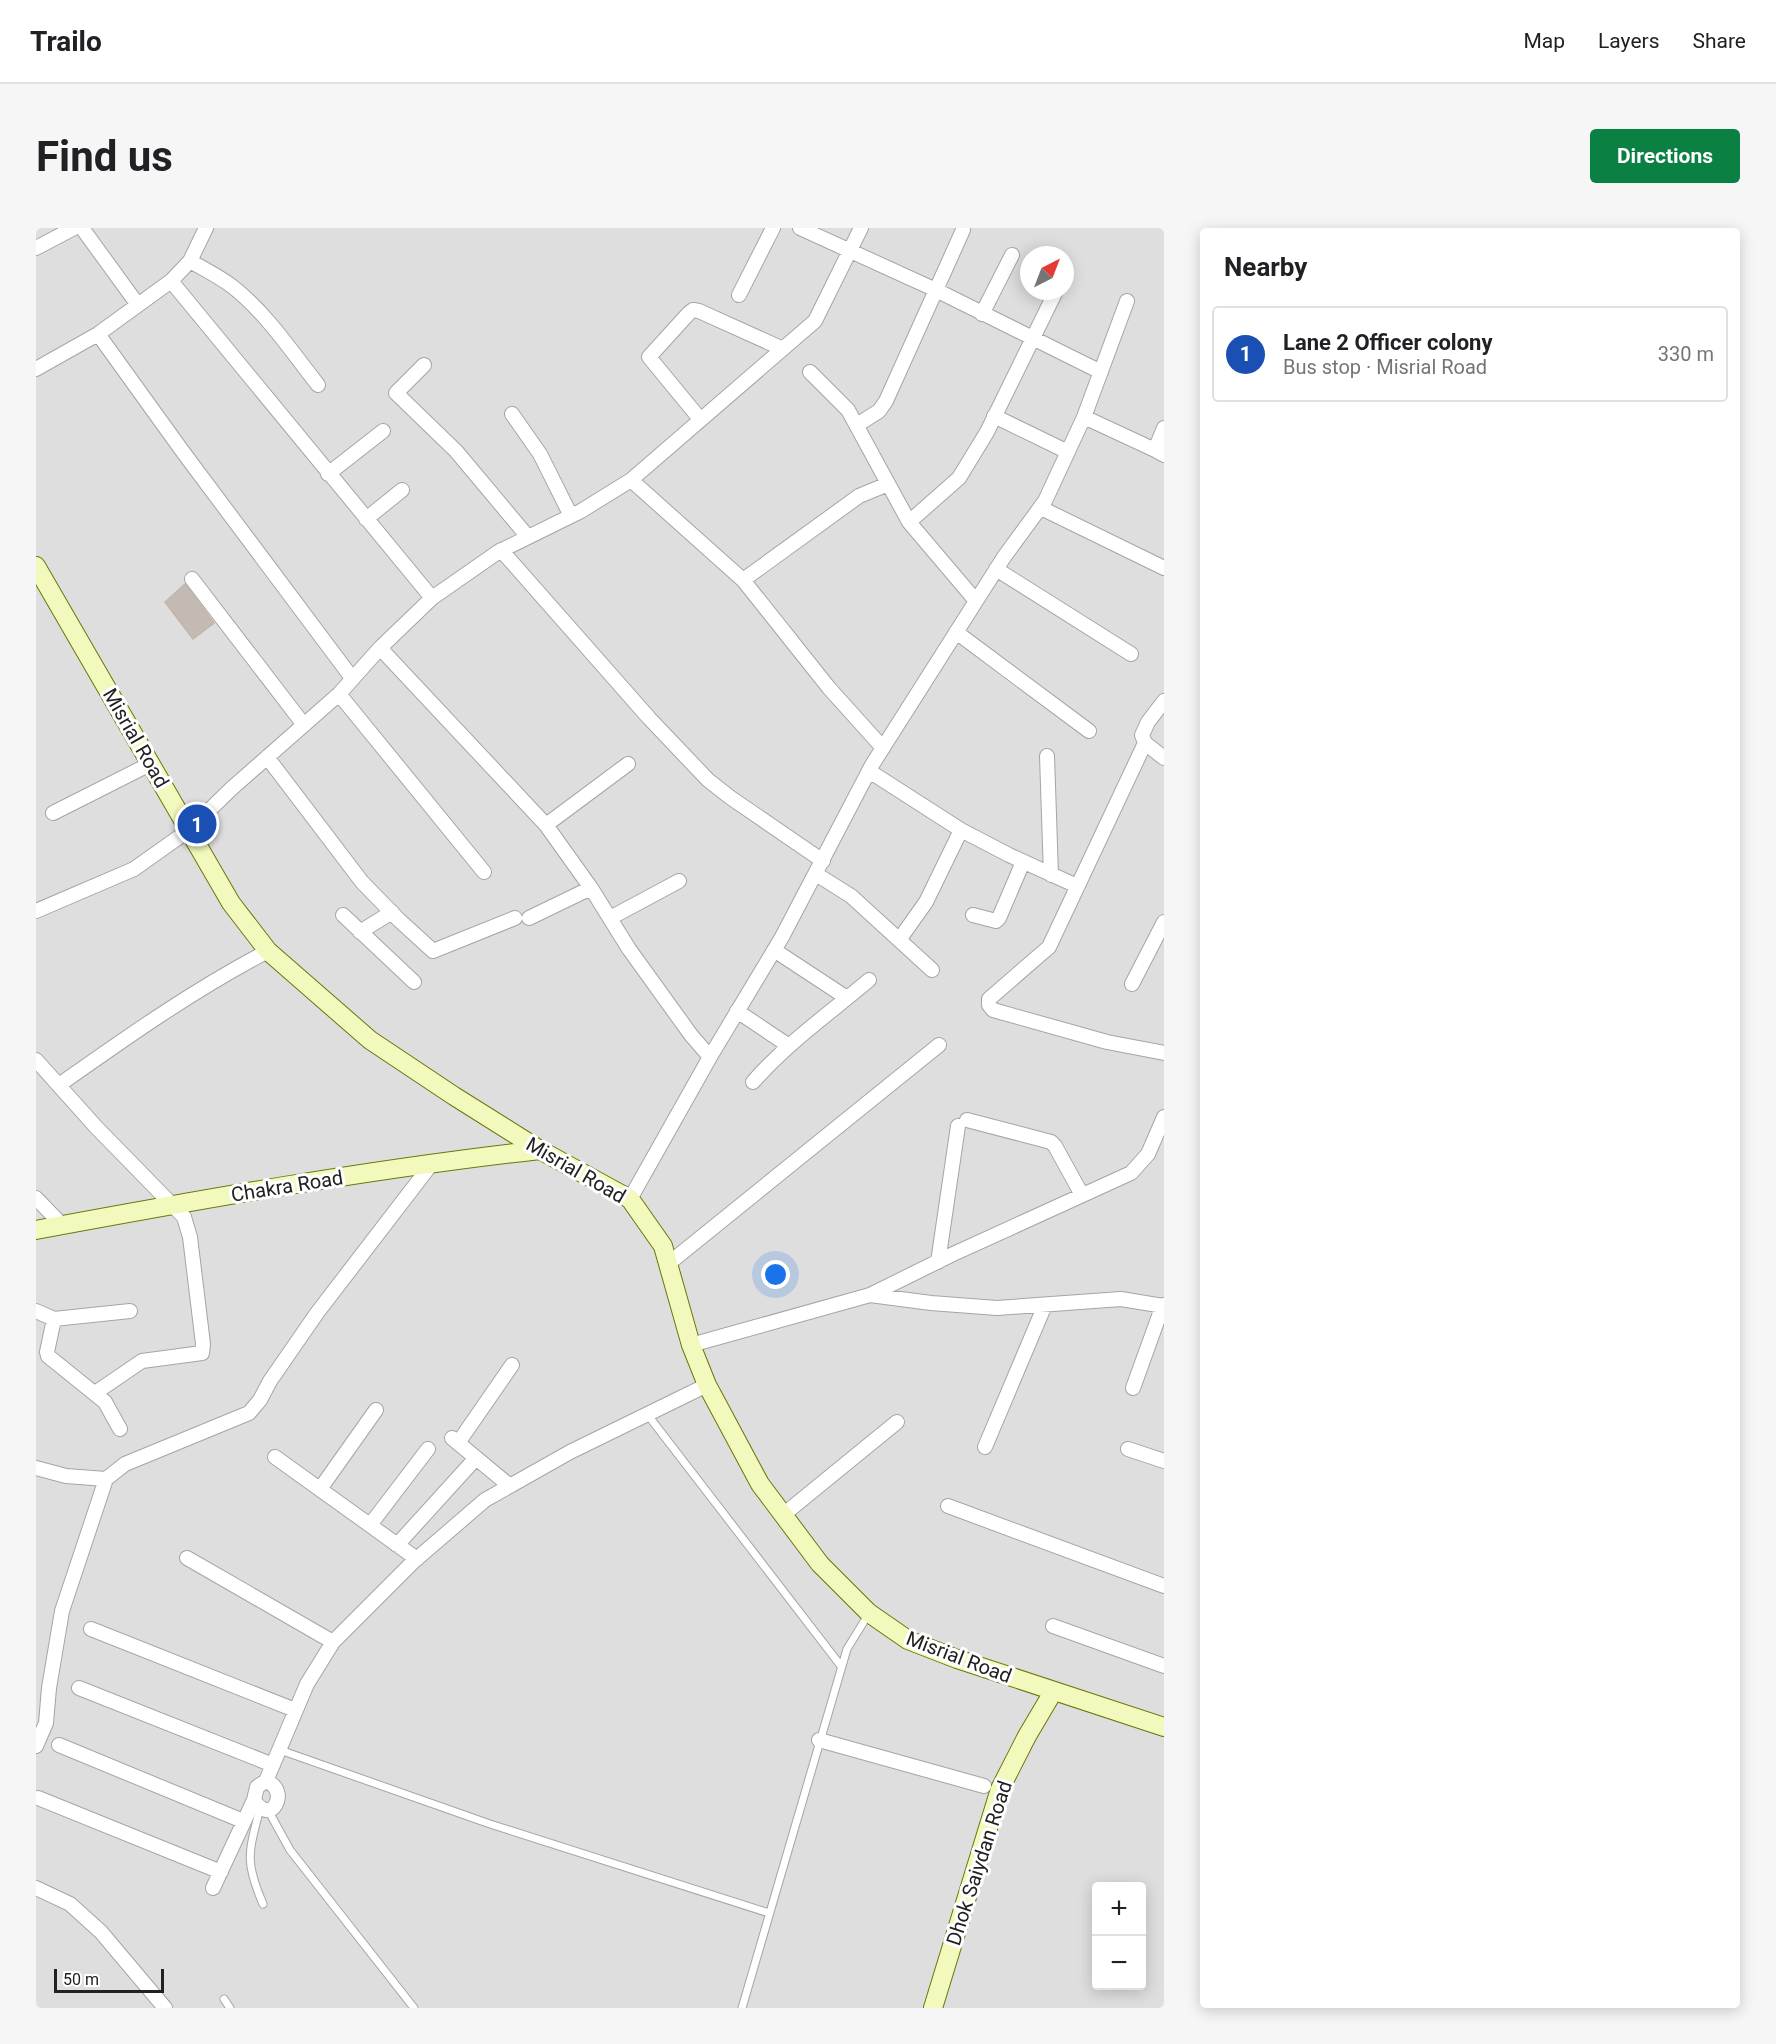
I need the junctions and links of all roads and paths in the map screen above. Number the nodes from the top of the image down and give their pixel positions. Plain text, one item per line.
1 (74, 228) edge
2 (82, 228) edge
3 (206, 228) edge
4 (773, 228) edge
5 (800, 228) edge
6 (861, 228) edge
7 (963, 230) dead end
8 (36, 248) edge
9 (849, 249) junction
10 (1012, 255) dead end
11 (190, 261) junction
12 (171, 281) junction
13 (936, 290) junction
14 (739, 295) dead end
15 (1051, 300) edge
16 (1127, 302) dead end
17 (138, 305) junction
18 (982, 314) junction
19 (98, 334) junction
20 (1031, 338) junction
21 (783, 349) junction
22 (424, 365) dead end
23 (36, 369) edge
24 (810, 372) dead end
25 (1101, 372) junction
26 (318, 385) dead end
27 (512, 414) dead end
28 (994, 416) junction
29 (1084, 417) junction
30 (700, 419) junction
31 (856, 425) junction
32 (1164, 428) edge
33 (383, 431) dead end
34 (1068, 452) junction
35 (1159, 452) edge
36 (328, 474) junction
37 (631, 480) junction
38 (888, 484) junction
39 (402, 490) dead end
40 (1041, 508) junction
41 (572, 516) junction
42 (366, 519) junction
43 (909, 522) junction
44 (528, 537) junction
45 (501, 550) junction
46 (36, 566) edge
47 (996, 568) junction
48 (1164, 568) edge
49 (192, 579) dead end
50 (743, 580) junction
51 (432, 598) junction
52 (976, 601) junction
53 (956, 632) junction
54 (380, 648) junction
55 (1131, 654) dead end
56 (352, 678) junction
57 (339, 694) junction
58 (1164, 701) edge
59 (304, 725) junction
60 (1089, 731) dead end
61 (1145, 743) junction
62 (883, 748) junction
63 (1047, 756) dead end
64 (267, 757) junction
65 (1164, 758) edge
66 (152, 763) junction
67 (628, 764) dead end
68 (869, 771) junction
69 (53, 813) dead end
70 (546, 825) junction
71 (189, 830) junction
72 (961, 830) junction
73 (823, 861) junction
74 (1023, 862) junction
75 (484, 872) dead end
76 (816, 874) junction
77 (1051, 875) junction
78 (679, 881) dead end
79 (1077, 886) junction
80 (591, 888) junction
81 (36, 911) edge
82 (392, 912) junction
83 (342, 915) dead end
84 (973, 915) dead end
85 (610, 918) junction
86 (1164, 922) edge
87 (360, 932) junction
88 (899, 940) junction
89 (774, 950) junction
90 (268, 951) junction
91 (932, 970) dead end
92 (869, 980) dead end
93 (414, 982) dead end
94 (1132, 984) dead end
95 (848, 998) junction
96 (737, 1011) junction
97 (939, 1045) dead end
98 (789, 1046) junction
99 (1164, 1053) edge
100 (710, 1057) junction
101 (36, 1060) edge
102 (753, 1082) dead end
103 (59, 1085) junction
104 (1164, 1117) edge
105 (540, 1150) junction
106 (433, 1162) junction
107 (1082, 1196) junction
108 (36, 1198) edge
109 (630, 1199) junction
110 (171, 1205) junction
111 (62, 1225) junction
112 (36, 1230) edge
113 (938, 1262) junction
114 (668, 1264) junction
115 (870, 1295) junction
116 (1045, 1305) junction
117 (1163, 1306) edge
118 (36, 1311) edge
119 (130, 1311) dead end
120 (54, 1319) junction
121 (691, 1345) junction
122 (512, 1365) dead end
123 (706, 1385) junction
124 (1133, 1388) dead end
125 (95, 1393) junction
126 (376, 1410) dead end
127 (647, 1414) junction
128 (897, 1422) dead end
129 (120, 1429) dead end
130 (985, 1448) dead end
131 (428, 1449) dead end
132 (1128, 1449) dead end
133 (275, 1457) dead end
134 (476, 1458) junction
135 (1164, 1461) edge
136 (36, 1468) edge
137 (106, 1479) junction
138 (510, 1486) junction
139 (320, 1489) junction
140 (948, 1506) dead end
141 (783, 1515) junction
142 (370, 1526) junction
143 (398, 1545) junction
144 (187, 1558) dead end
145 (417, 1559) junction
146 (1164, 1586) edge
147 (869, 1613) junction
148 (1053, 1626) dead end
149 (91, 1629) dead end
150 (333, 1642) junction
151 (842, 1666) junction
152 (1164, 1666) edge
153 (79, 1688) dead end
154 (1053, 1692) junction
155 (295, 1710) junction
156 (1164, 1727) edge
157 (819, 1740) junction
158 (59, 1745) dead end
159 (36, 1746) edge
160 (280, 1750) junction
161 (273, 1765) junction
162 (266, 1781) junction
163 (984, 1786) dead end
164 (38, 1797) dead end
165 (261, 1806) junction
166 (243, 1821) junction
167 (221, 1872) junction
168 (36, 1888) edge
169 (213, 1888) dead end
170 (263, 1904) dead end
171 (769, 1913) junction
172 (224, 1999) dead end
173 (165, 2008) edge
174 (230, 2008) edge
175 (414, 2008) edge
176 (742, 2008) edge
177 (933, 2008) edge

1 - 8 street
2 - 17 street
3 - 11 street
4 - 14 street
5 - 9 street
6 - 9 street
7 - 13 street
9 - 13 street
9 - 21 street
10 - 18 street
11 - 12 street
11 - 26 street
12 - 17 street
12 - 36 street
13 - 18 street
13 - 31 street
15 - 20 street
16 - 25 street
17 - 19 street
18 - 20 street
19 - 23 street
19 - 56 street
20 - 25 street
20 - 28 street
21 - 30 street
21 - 30 street
22 - 44 street
24 - 31 street
25 - 29 street
27 - 41 street
28 - 34 street
28 - 43 street
29 - 34 street
29 - 35 street
30 - 37 street
31 - 38 street
32 - 35 street
33 - 36 street
34 - 40 street
36 - 42 street
37 - 41 street
37 - 50 street
38 - 43 street
38 - 50 street
39 - 42 street
40 - 47 street
40 - 48 street
41 - 44 street
42 - 51 street
43 - 52 street
44 - 45 street
45 - 51 street
45 - 73 street
46 - 66 main road, Misrial Road
47 - 52 street
47 - 55 street
49 - 59 street
50 - 62 street
51 - 54 street
52 - 53 street
53 - 60 street
53 - 62 street
54 - 56 street
54 - 70 street
56 - 57 street
57 - 59 street
57 - 75 street
58 - 61 street
59 - 64 street
61 - 65 street
61 - 79 street
62 - 68 street
63 - 77 street
64 - 71 street
64 - 82 street
66 - 69 street
66 - 71 main road, Misrial Road
67 - 70 street
68 - 72 street
68 - 73 street
70 - 80 street
71 - 81 street
71 - 90 main road, Misrial Road
72 - 74 street
72 - 88 street
73 - 76 street
74 - 77 street
74 - 84 street
76 - 88 street
76 - 89 street
77 - 79 street
78 - 85 street
79 - 99 street
80 - 82 street
80 - 85 street
82 - 87 street
83 - 87 street
85 - 100 street
86 - 94 street
87 - 93 street
88 - 91 street
89 - 95 street
89 - 96 street
90 - 103 street
90 - 105 main road, Misrial Road
92 - 95 street
95 - 98 street
96 - 98 street
96 - 100 street
97 - 114 street
98 - 102 street
100 - 109 street
101 - 103 street
103 - 110 street
104 - 107 street
105 - 106 main road, Chakra Road
105 - 109 main road, Misrial Road
106 - 110 main road, Chakra Road
106 - 137 street
107 - 113 street
107 - 113 street
108 - 111 street
109 - 114 main road, Misrial Road
110 - 111 main road, Chakra Road
110 - 125 street
111 - 112 main road, Chakra Road
113 - 115 street
114 - 121 main road, Misrial Road
115 - 116 street
115 - 121 street
116 - 117 street
116 - 130 street
117 - 124 street
118 - 120 street
119 - 120 street
120 - 125 street
121 - 123 main road, Misrial Road
122 - 134 street
123 - 127 street
123 - 141 main road, Misrial Road
125 - 129 street
126 - 139 street
127 - 138 street
127 - 151 lane
128 - 141 street
131 - 142 street
132 - 135 street
133 - 139 street
134 - 138 street
134 - 143 street
136 - 137 street
137 - 159 street
138 - 145 street
139 - 142 street
140 - 146 street
141 - 147 main road, Misrial Road
142 - 143 street
143 - 145 street
144 - 150 street
145 - 150 street
147 - 151 lane
147 - 154 main road, Misrial Road
148 - 152 street
149 - 155 street
150 - 155 street
151 - 157 lane
153 - 161 street
154 - 156 main road, Misrial Road
154 - 177 main road, Dhok Saiydan Road
155 - 160 street
157 - 163 street
157 - 171 lane
158 - 166 street
160 - 161 street
160 - 171 lane
161 - 162 street
162 - 165 street
162 - 165 street
164 - 167 street
165 - 166 street
165 - 170 lane
165 - 175 lane
166 - 167 street
167 - 169 street
168 - 173 street
171 - 176 lane
172 - 174 lane

